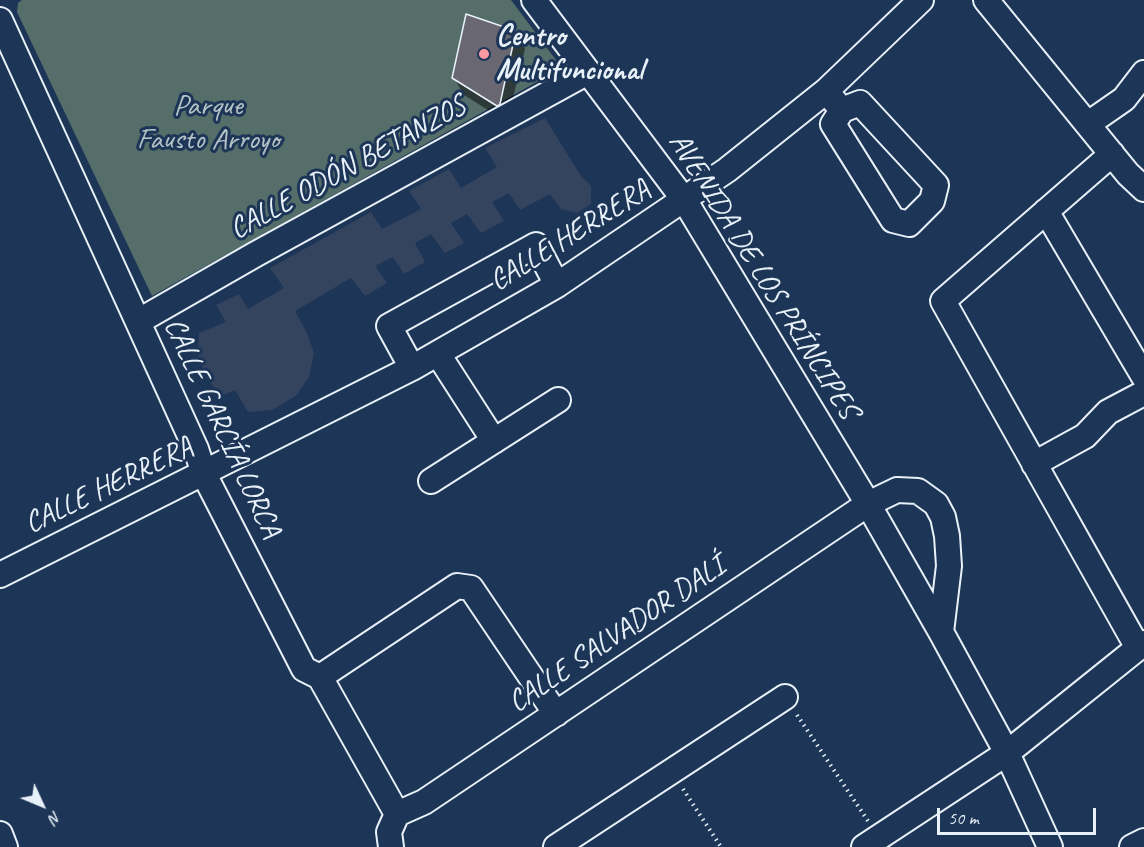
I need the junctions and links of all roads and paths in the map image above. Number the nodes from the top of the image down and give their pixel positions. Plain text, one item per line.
1 (534, 0) edge
2 (921, 0) edge
3 (986, 0) edge
4 (0, 20) edge
5 (588, 72) junction
6 (1144, 73) edge
7 (826, 91) junction
8 (842, 110) junction
9 (1088, 124) junction
10 (1112, 153) junction
11 (1144, 189) edge
12 (685, 201) junction
13 (1046, 211) junction
14 (558, 285) junction
15 (138, 321) junction
16 (438, 354) junction
17 (412, 368) junction
18 (1144, 377) edge
19 (1144, 393) edge
20 (558, 400) dead end
21 (494, 441) junction
22 (1034, 464) junction
23 (204, 474) junction
24 (431, 481) dead end
25 (868, 504) junction
26 (0, 575) edge
27 (941, 632) junction
28 (1141, 646) edge
29 (320, 677) junction
30 (785, 697) joint
31 (556, 714) junction
32 (1007, 753) junction
33 (672, 771) junction
34 (397, 814) junction
35 (0, 834) edge
36 (1144, 841) edge
37 (871, 842) edge
38 (389, 846) edge
39 (5, 847) edge
40 (556, 847) edge
41 (721, 847) edge
42 (1050, 847) edge
43 (1132, 847) edge

1 - 5 street, AVENIDA DE LOS PRÍNCIPES
2 - 7 street, CALLE HERRERA
3 - 9 street
4 - 15 street, CALLE GARCÍA LORCA
5 - 12 street, AVENIDA DE LOS PRÍNCIPES
5 - 15 street, CALLE ODÓN BETANZOS
6 - 9 street
7 - 8 street
7 - 12 street, CALLE HERRERA
8 - 8 street
9 - 10 street
10 - 11 street
10 - 13 street
12 - 14 street, CALLE HERRERA
12 - 25 street, AVENIDA DE LOS PRÍNCIPES
13 - 18 street
13 - 22 street
14 - 16 street, CALLE HERRERA
14 - 17 street
15 - 23 street, CALLE GARCÍA LORCA
16 - 17 street, CALLE HERRERA
16 - 21 street
17 - 23 street, CALLE HERRERA
19 - 22 street
20 - 21 street
21 - 24 street
22 - 28 street
23 - 26 street, CALLE HERRERA
23 - 29 street, CALLE GARCÍA LORCA
25 - 27 street, AVENIDA DE LOS PRÍNCIPES
25 - 27 street
25 - 31 street, CALLE SALVADOR DALÍ
27 - 32 street, AVENIDA DE LOS PRÍNCIPES
28 - 32 street
29 - 31 street
29 - 34 street, CALLE GARCÍA LORCA
30 - 33 street
30 - 37 path
31 - 34 street, CALLE SALVADOR DALÍ
32 - 37 street
32 - 42 street, AVENIDA DE LOS PRÍNCIPES
33 - 40 street
33 - 41 path
34 - 38 street
35 - 39 street
36 - 43 street

